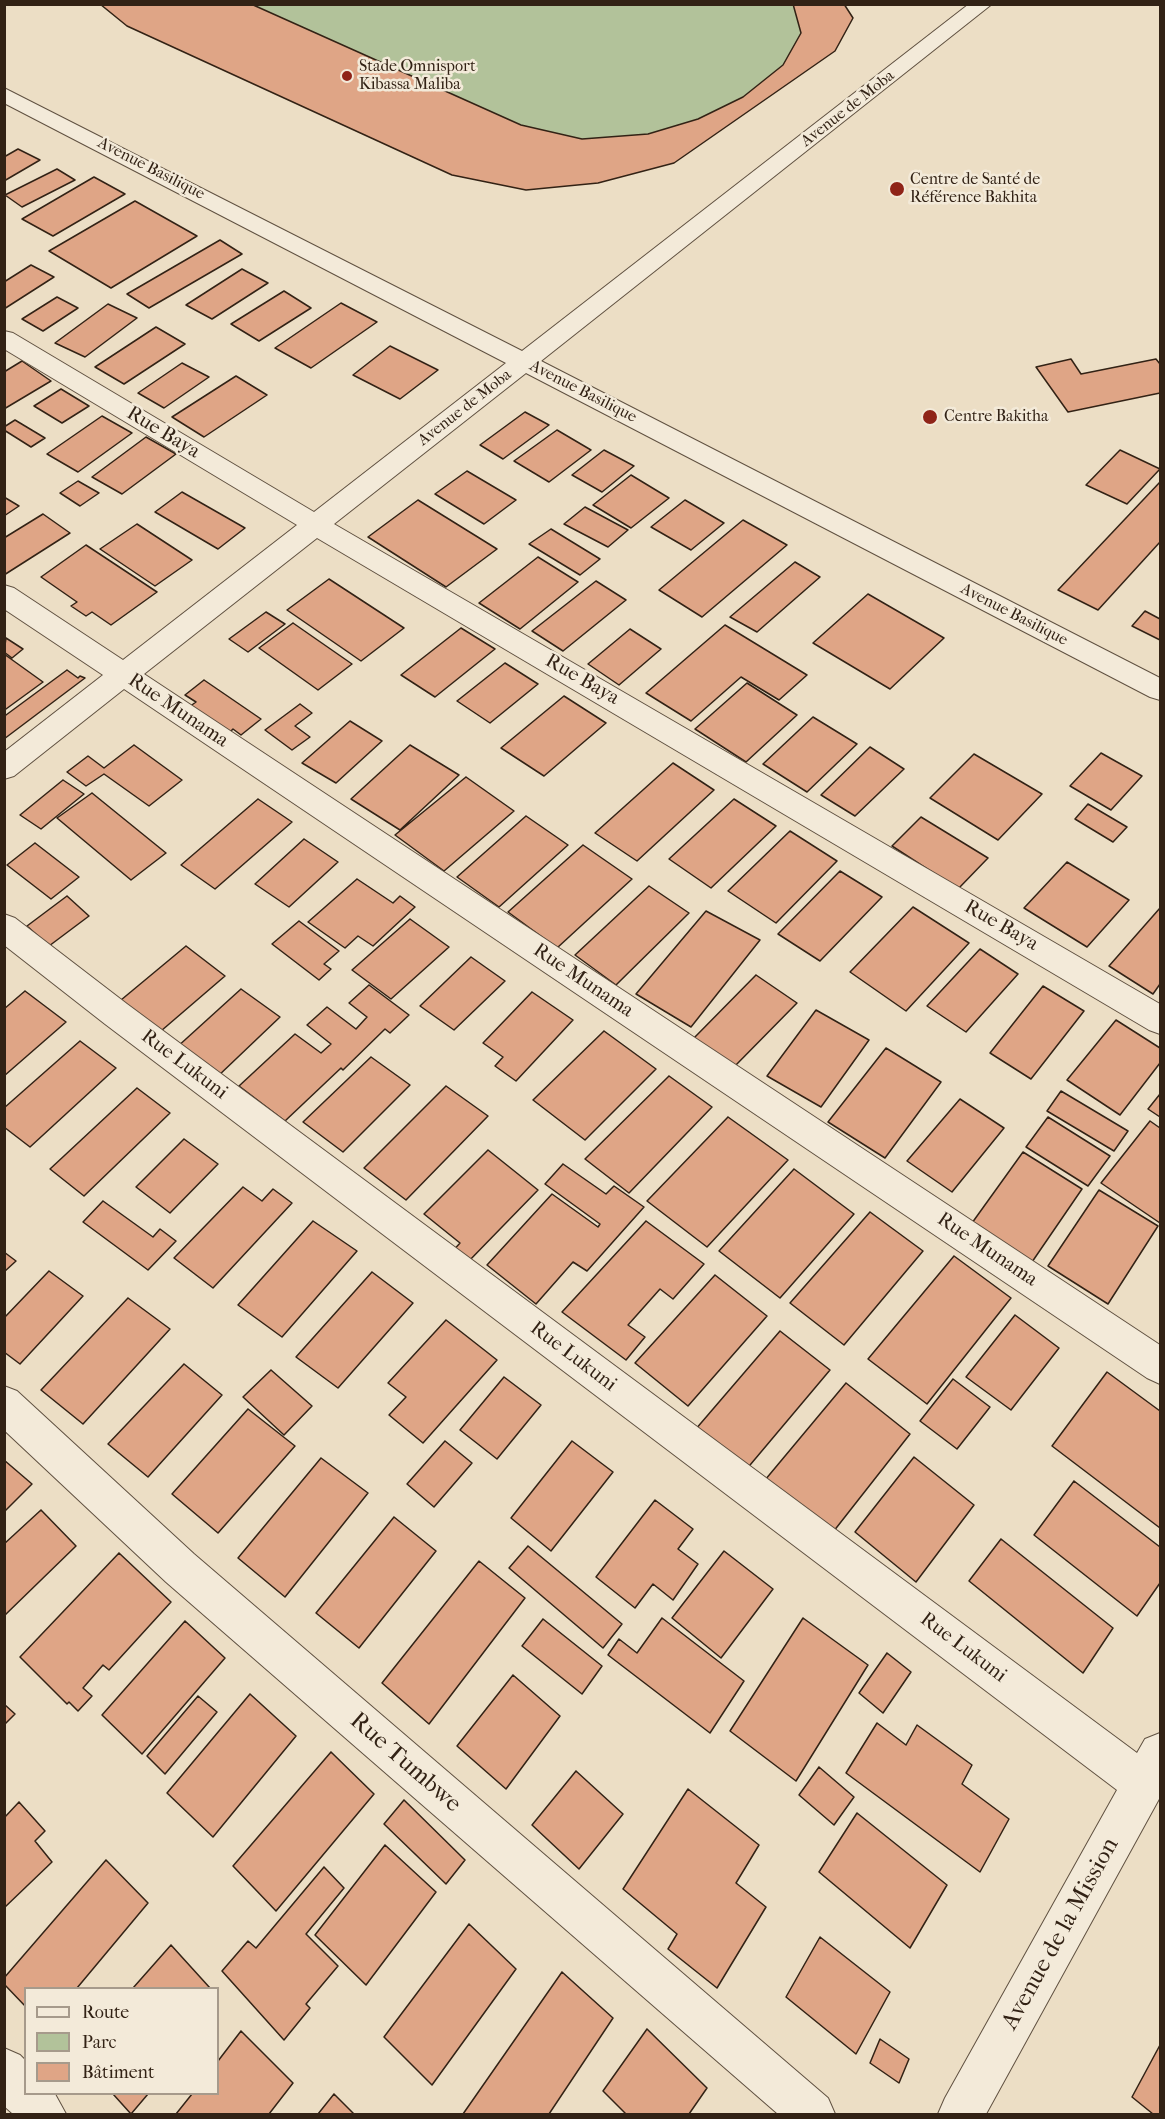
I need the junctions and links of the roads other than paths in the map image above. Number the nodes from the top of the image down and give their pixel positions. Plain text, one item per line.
1 (982, 4) edge
2 (4, 94) edge
3 (4, 338) edge
4 (525, 362) junction
5 (316, 525) junction
6 (4, 596) edge
7 (124, 675) junction
8 (1161, 690) edge
9 (4, 768) edge
10 (4, 927) edge
11 (1161, 1020) edge
12 (1161, 1366) edge
13 (4, 1404) edge
14 (1152, 1769) edge
15 (4, 2071) edge
16 (24, 2094) edge
17 (25, 2095) edge
18 (43, 2115) edge
19 (812, 2115) edge
20 (961, 2115) edge

1 - 4 street, Avenue de Moba
2 - 4 street, Avenue Basilique
3 - 5 street, Rue Baya
4 - 5 street, Avenue de Moba
4 - 8 street, Avenue Basilique
5 - 7 street, Avenue de Moba
5 - 11 street, Rue Baya
6 - 7 street, Rue Munama
7 - 9 street, Avenue de Moba
7 - 12 street, Rue Munama
10 - 14 street, Rue Lukuni
13 - 19 street, Rue Tumbwe
14 - 20 street, Avenue de la Mission
15 - 16 street
17 - 18 street

